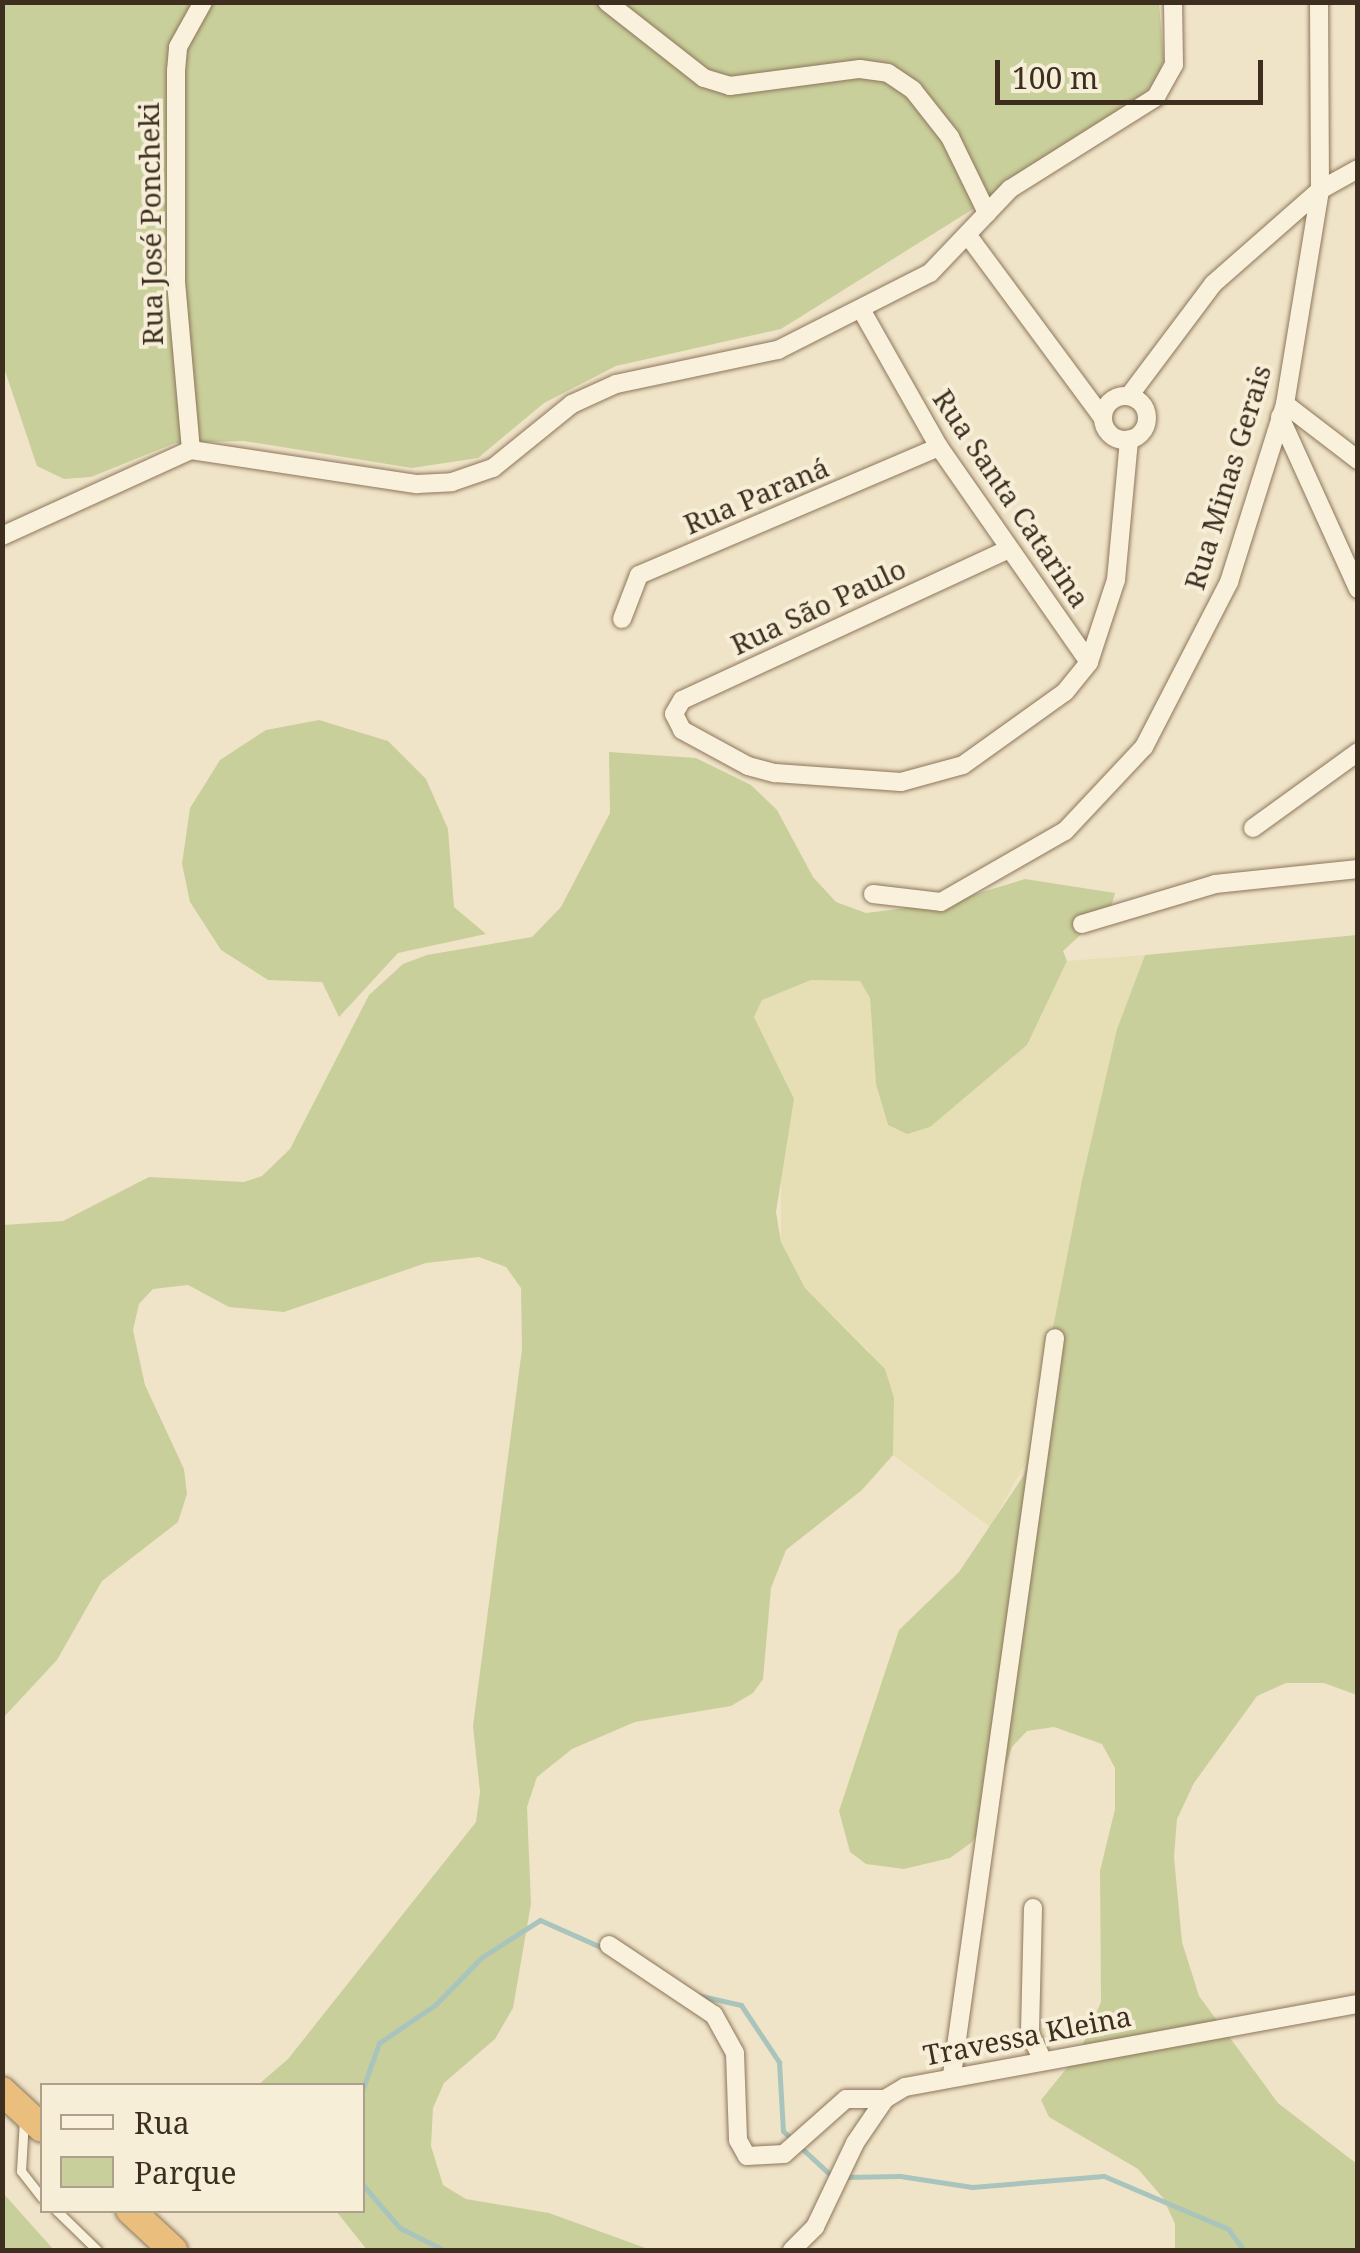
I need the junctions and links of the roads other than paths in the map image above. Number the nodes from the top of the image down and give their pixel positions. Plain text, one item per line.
1 (203, 2) edge
2 (608, 2) edge
3 (1173, 2) edge
4 (1318, 2) edge
5 (1358, 169) edge
6 (1320, 190) junction
7 (986, 212) junction
8 (970, 237) junction
9 (862, 311) junction
10 (1129, 396) junction
11 (1283, 411) junction
12 (1103, 418) junction
13 (1129, 440) junction
14 (939, 447) junction
15 (191, 450) junction
16 (1358, 460) edge
17 (2, 536) edge
18 (1009, 549) junction
19 (1358, 588) edge
20 (622, 619) dead end
21 (1089, 662) junction
22 (1358, 752) edge
23 (1253, 828) dead end
24 (1358, 870) edge
25 (873, 894) dead end
26 (1082, 924) dead end
27 (1056, 1338) dead end
28 (1033, 1908) dead end
29 (610, 1945) dead end
30 (1358, 2004) edge
31 (1042, 2059) junction
32 (952, 2075) junction
33 (2, 2091) edge
34 (885, 2099) junction
35 (34, 2120) edge
36 (40, 2191) edge
37 (59, 2213) edge
38 (133, 2213) edge
39 (97, 2250) edge
40 (173, 2250) edge
41 (792, 2250) edge

1 - 15 street, Rua José Poncheki
2 - 7 street
3 - 7 street
4 - 6 street, Rua Minas Gerais
5 - 6 street
6 - 10 street
6 - 11 street, Rua Minas Gerais
7 - 8 street
8 - 9 street
8 - 12 street
9 - 14 street, Rua Santa Catarina
9 - 15 street
10 - 12 street
10 - 13 street
11 - 16 street
11 - 19 street
11 - 25 street, Rua Minas Gerais
12 - 13 street
13 - 21 street
14 - 18 street, Rua Santa Catarina
14 - 20 street, Rua Paraná
15 - 17 street
18 - 21 street, Rua Santa Catarina
18 - 21 street, Rua São Paulo
22 - 23 street
24 - 26 street
27 - 32 street
28 - 31 street
29 - 34 street, Travessa Kleina
30 - 31 street, Travessa Kleina
31 - 32 street, Travessa Kleina
32 - 34 street, Travessa Kleina
33 - 35 highway
34 - 41 street
35 - 36 lane
37 - 39 lane
38 - 40 highway

